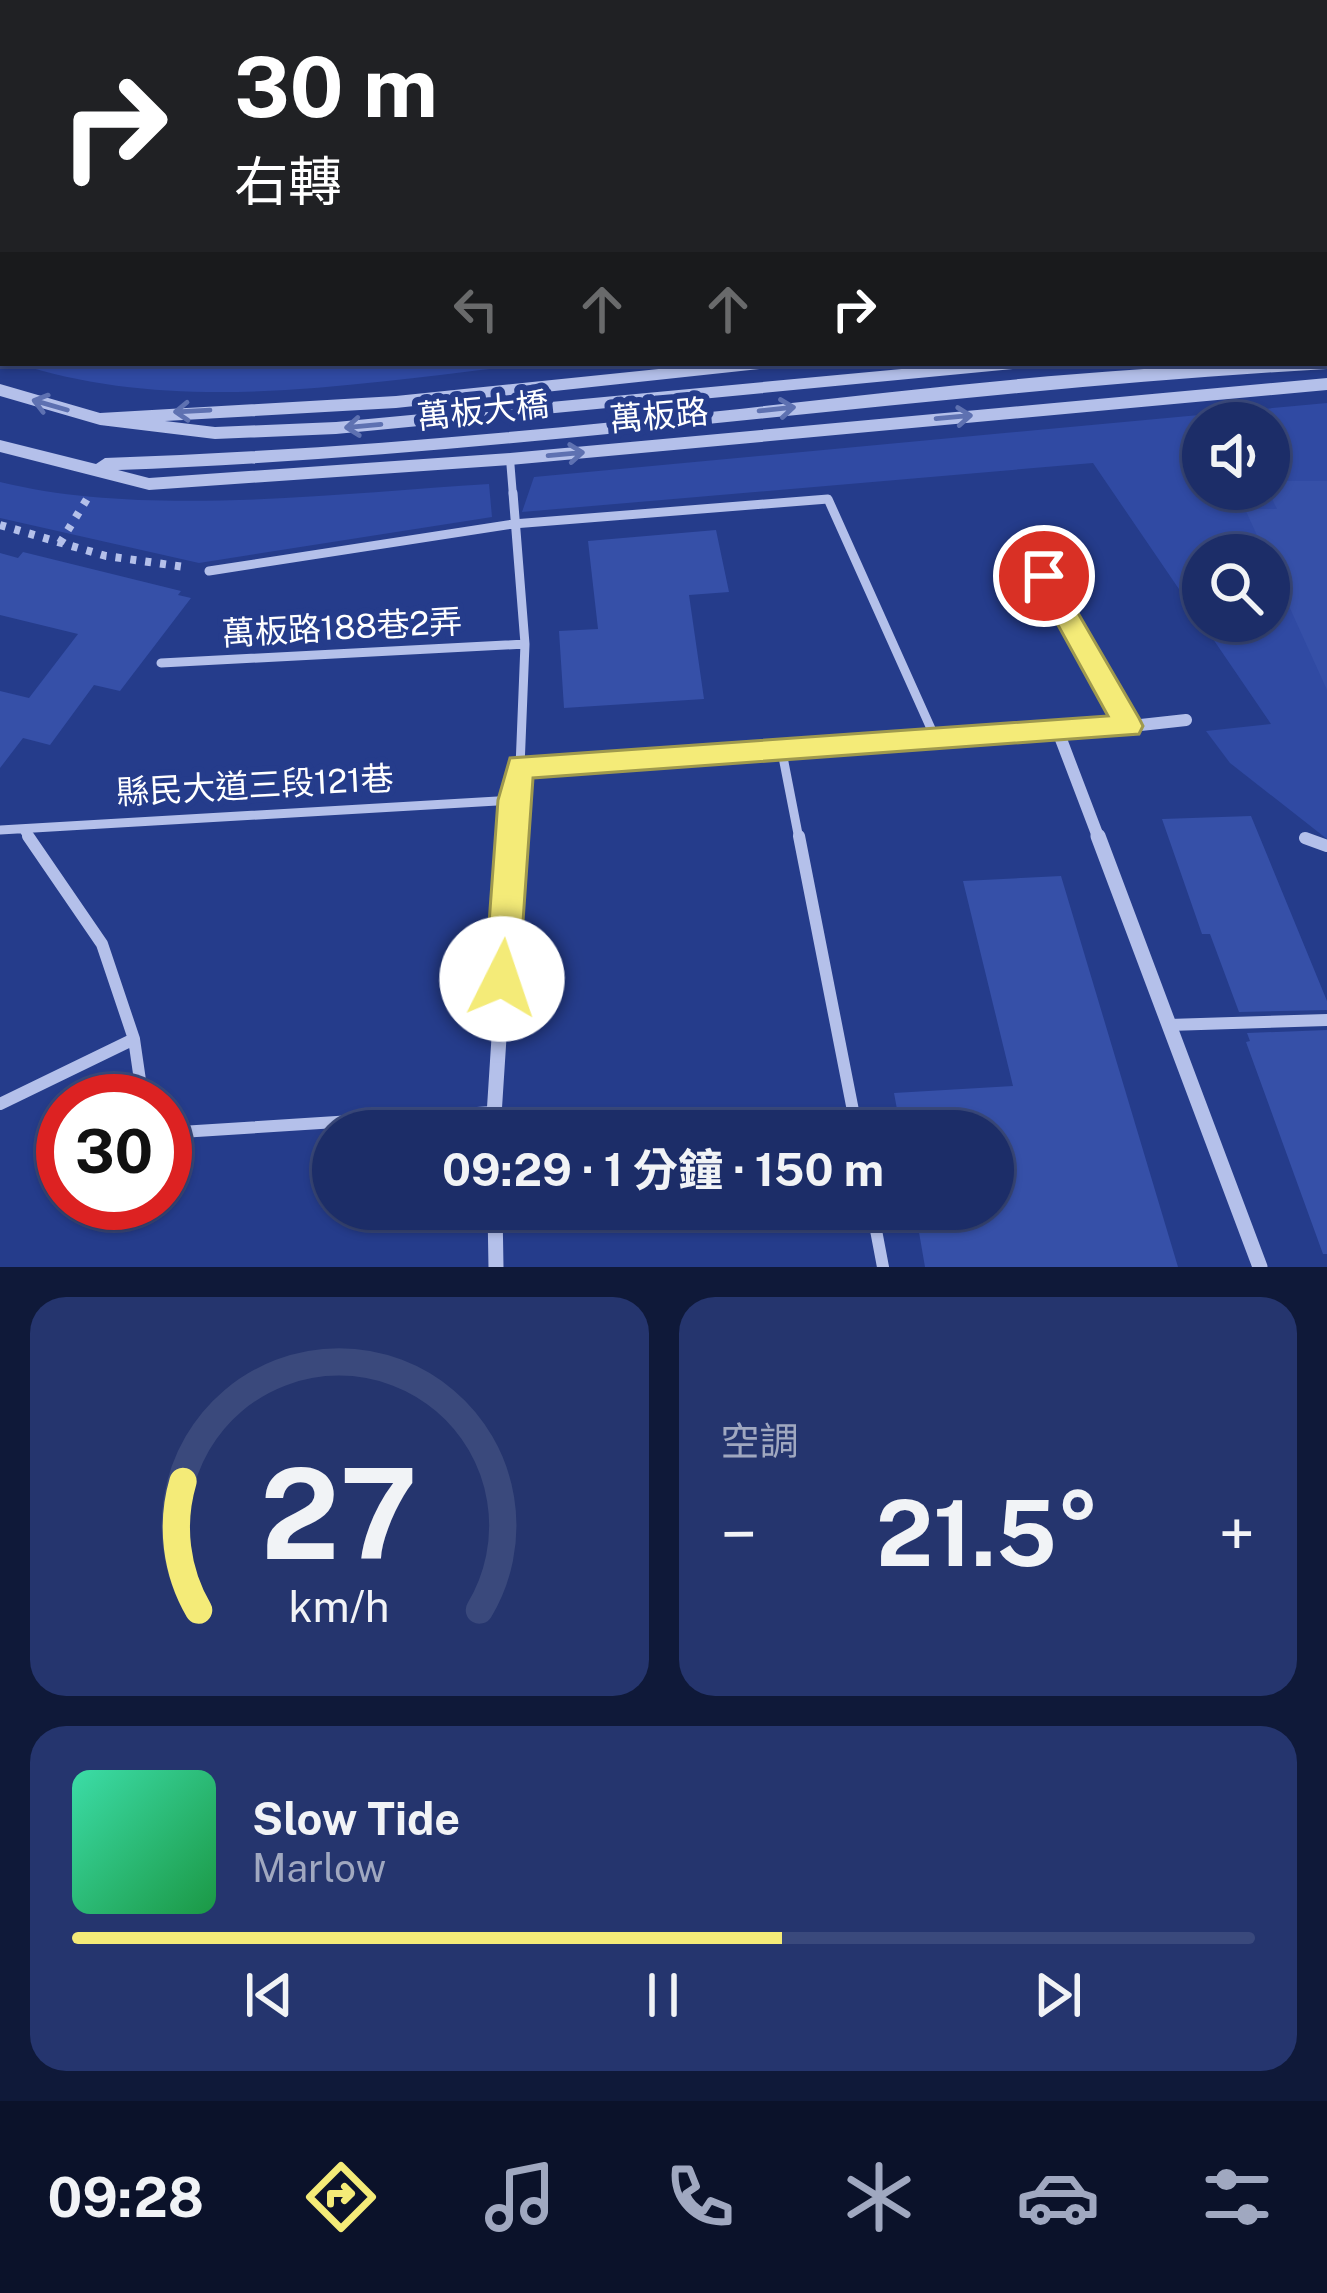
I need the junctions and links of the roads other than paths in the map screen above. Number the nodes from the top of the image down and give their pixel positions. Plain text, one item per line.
1 (740, 366) edge
2 (990, 366) edge
3 (1296, 366) edge
4 (1327, 384) edge
5 (0, 390) edge
6 (100, 419) junction
7 (0, 446) edge
8 (510, 459) junction
9 (75, 465) junction
10 (513, 524) junction
11 (1023, 539) dead end
12 (209, 571) road end
13 (525, 644) junction
14 (161, 663) dead end
15 (1186, 720) dead end
16 (1128, 726) junction
17 (1060, 734) junction
18 (937, 742) junction
19 (782, 752) junction
20 (520, 767) junction
21 (514, 800) junction
22 (23, 829) junction
23 (0, 830) edge
24 (1305, 838) dead end
25 (1327, 847) edge
26 (1327, 1020) edge
27 (1169, 1025) junction
28 (134, 1039) junction
29 (139, 1074) edge
30 (0, 1104) edge
31 (493, 1110) edge
32 (853, 1110) edge
33 (312, 1124) edge
34 (192, 1131) edge
35 (495, 1230) edge
36 (876, 1230) edge
37 (496, 1267) edge
38 (884, 1267) edge
39 (1260, 1267) edge

1 -> 6 street, 萬板路
2 -> 6 street, 萬板大橋
9 -> 3 street, 萬板大橋
8 -> 4 street, 萬板路
6 -> 5 street, 萬板路
7 - 9 street, 萬板路
8 - 9 street, 萬板路
8 - 10 lane
10 - 12 lane
10 - 13 lane
10 - 18 lane
11 - 16 lane
13 - 14 lane, 萬板路188巷2弄
13 - 20 lane
15 - 16 street
16 - 17 street
17 - 18 street
17 - 27 street
18 - 19 street
19 - 20 street
19 - 32 lane
20 - 21 street
21 - 22 lane, 縣民大道三段121巷
21 - 31 street
22 - 23 lane, 縣民大道三段121巷
22 - 28 lane
24 - 25 lane
26 - 27 lane
27 - 39 street
28 - 29 lane
28 - 30 lane
33 - 34 lane
35 - 37 street
36 - 38 lane

